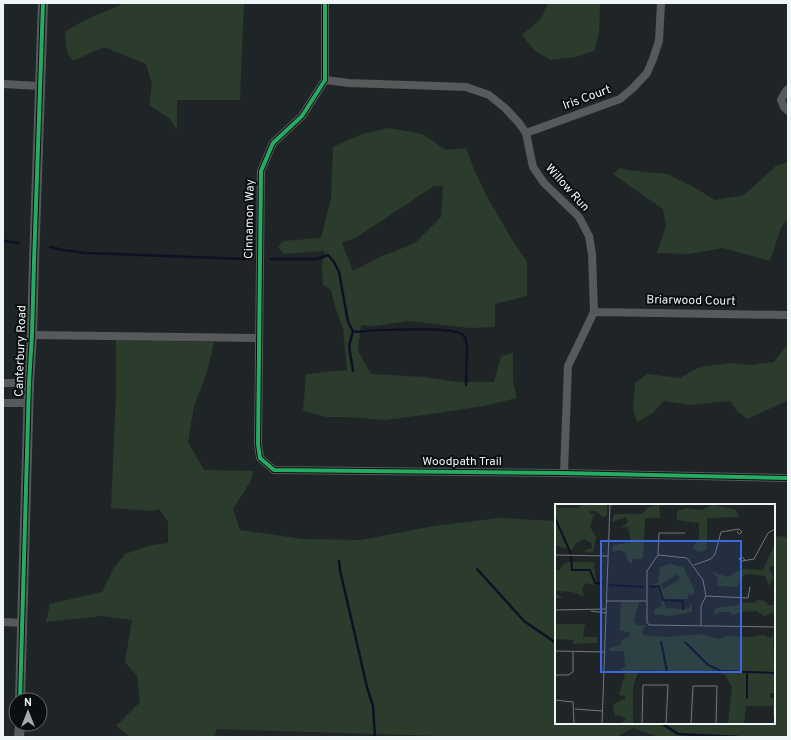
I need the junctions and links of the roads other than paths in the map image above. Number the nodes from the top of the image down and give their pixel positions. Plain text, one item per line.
1 (43, 3) edge
2 (325, 3) edge
3 (661, 3) edge
4 (325, 80) junction
5 (3, 84) edge
6 (40, 86) junction
7 (788, 89) edge
8 (788, 111) edge
9 (526, 133) junction
10 (594, 312) junction
11 (788, 315) edge
12 (32, 335) junction
13 (259, 338) junction
14 (3, 383) edge
15 (29, 383) junction
16 (3, 403) edge
17 (29, 403) junction
18 (564, 473) junction
19 (788, 478) edge
20 (3, 622) edge
21 (23, 623) junction
22 (20, 692) edge

1 - 6 street, Canterbury Road
2 - 4 street
3 - 9 street, Iris Court
4 - 9 street, Willow Run
4 - 13 street, Cinnamon Way
5 - 6 street
6 - 12 street, Canterbury Road
7 - 8 street
9 - 10 street, Willow Run
10 - 11 street, Briarwood Court
10 - 18 street, Willow Run
12 - 13 street
12 - 15 street, Canterbury Road
13 - 18 street, Woodpath Trail
14 - 15 street
15 - 17 street, Canterbury Road
16 - 17 street
17 - 21 street, Canterbury Road
18 - 19 street, Woodpath Trail
20 - 21 street
21 - 22 street, Canterbury Road

